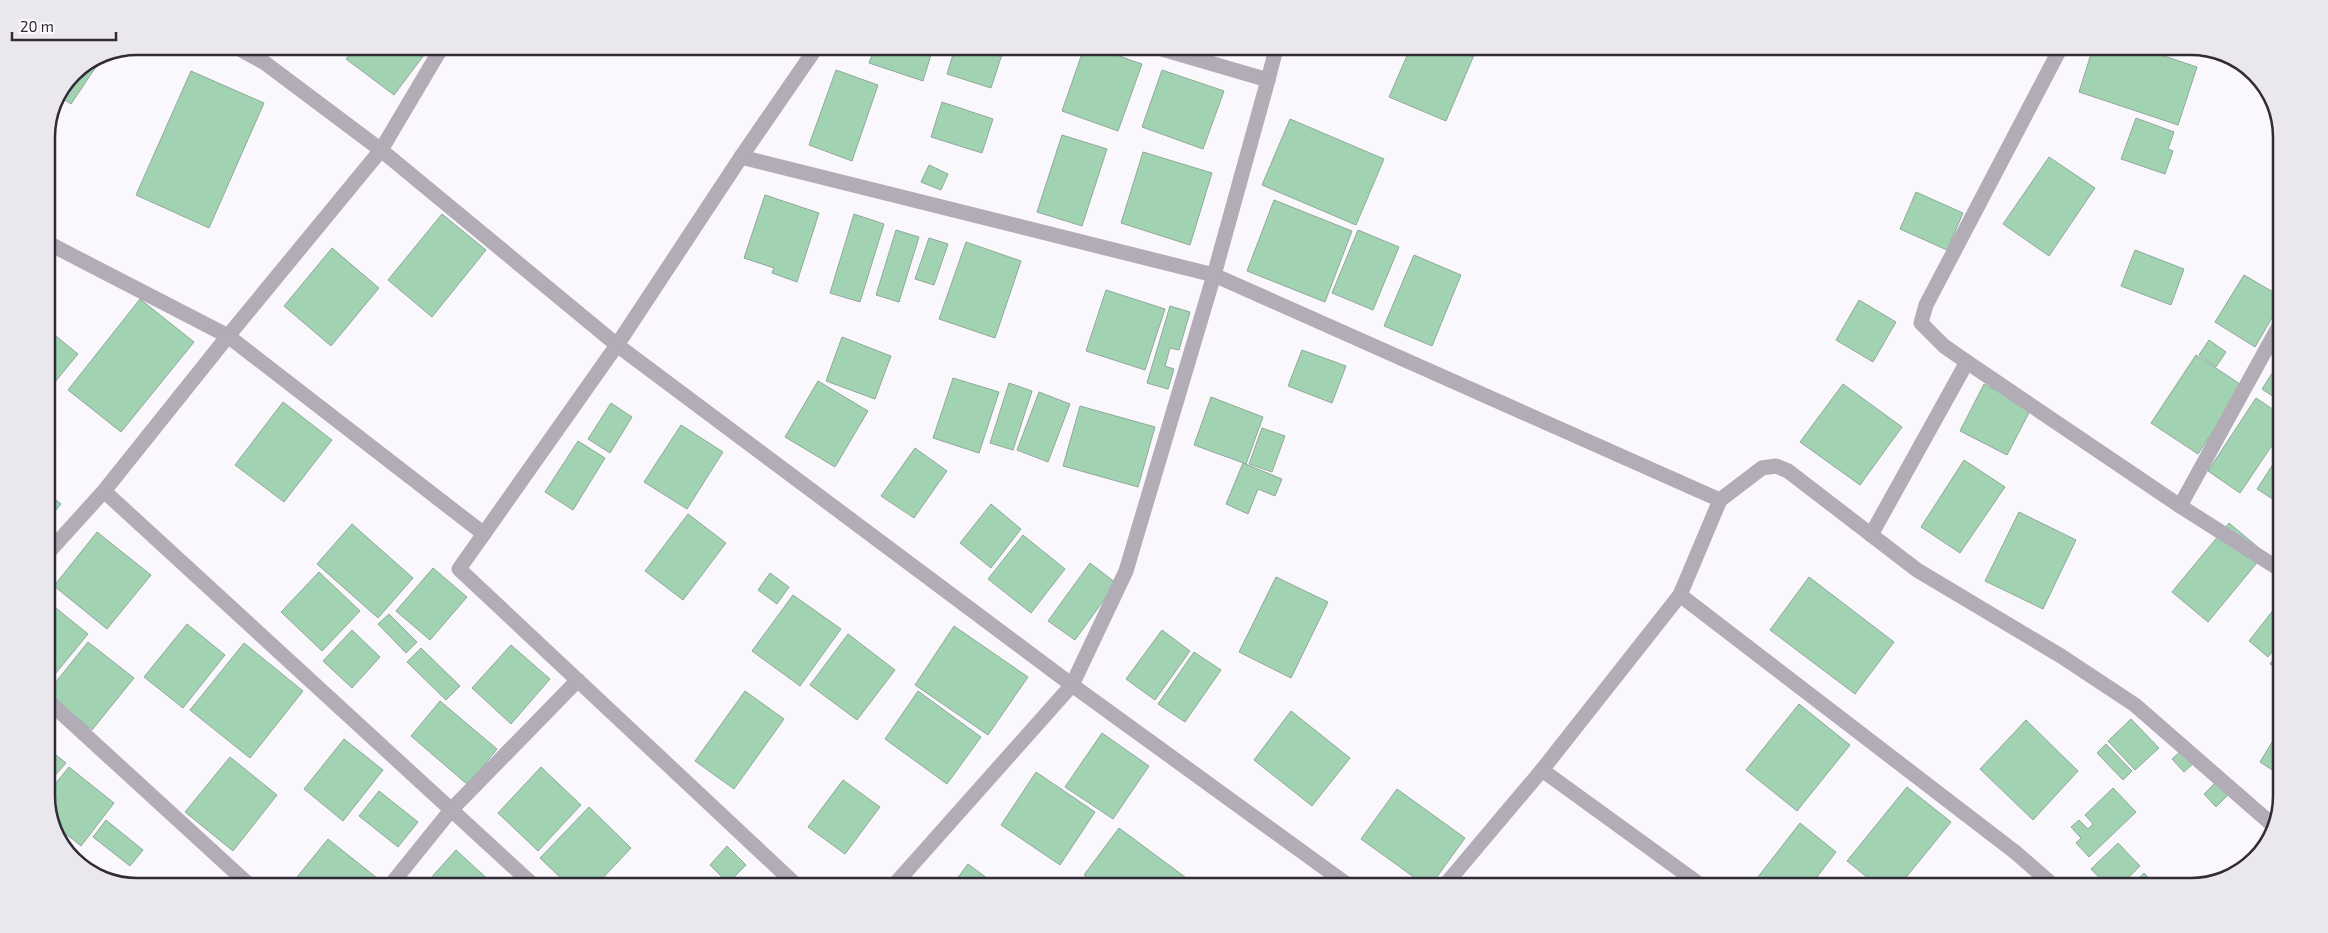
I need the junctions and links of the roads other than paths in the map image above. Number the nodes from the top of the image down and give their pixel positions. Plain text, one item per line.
1 (250, 55) edge
2 (437, 55) edge
3 (811, 55) edge
4 (1183, 55) edge
5 (1274, 55) edge
6 (2056, 55) edge
7 (1268, 80) junction
8 (381, 150) junction
9 (741, 157) junction
10 (55, 248) edge
11 (1214, 275) junction
12 (228, 336) junction
13 (2273, 337) edge
14 (617, 345) junction
15 (1967, 362) junction
16 (104, 491) junction
17 (1720, 500) junction
18 (2180, 506) junction
19 (484, 534) junction
20 (1870, 535) junction
21 (55, 545) edge
22 (2273, 565) edge
23 (1680, 595) junction
24 (578, 680) junction
25 (1072, 685) junction
26 (55, 707) edge
27 (1542, 770) junction
28 (451, 810) junction
29 (2269, 821) edge
30 (242, 878) edge
31 (396, 878) edge
32 (526, 878) edge
33 (788, 878) edge
34 (900, 878) edge
35 (1338, 878) edge
36 (1451, 878) edge
37 (1691, 878) edge
38 (2045, 878) edge

1 - 8 street
2 - 8 street
3 - 9 street
4 - 7 street
5 - 7 street
6 - 15 street
7 - 11 street
8 - 12 street
8 - 14 street
9 - 11 street
9 - 14 street
10 - 12 street
11 - 17 street
11 - 25 street
12 - 16 street
12 - 19 street
13 - 18 street
14 - 19 street
14 - 25 street
15 - 18 street
15 - 20 street
16 - 21 street
16 - 28 street
17 - 20 street
17 - 23 street
18 - 22 street
19 - 24 street
20 - 29 street
23 - 27 street
23 - 38 street
24 - 28 street
24 - 33 street
25 - 34 street
25 - 35 street
26 - 30 street
27 - 36 street
27 - 37 street
28 - 31 street
28 - 32 street

